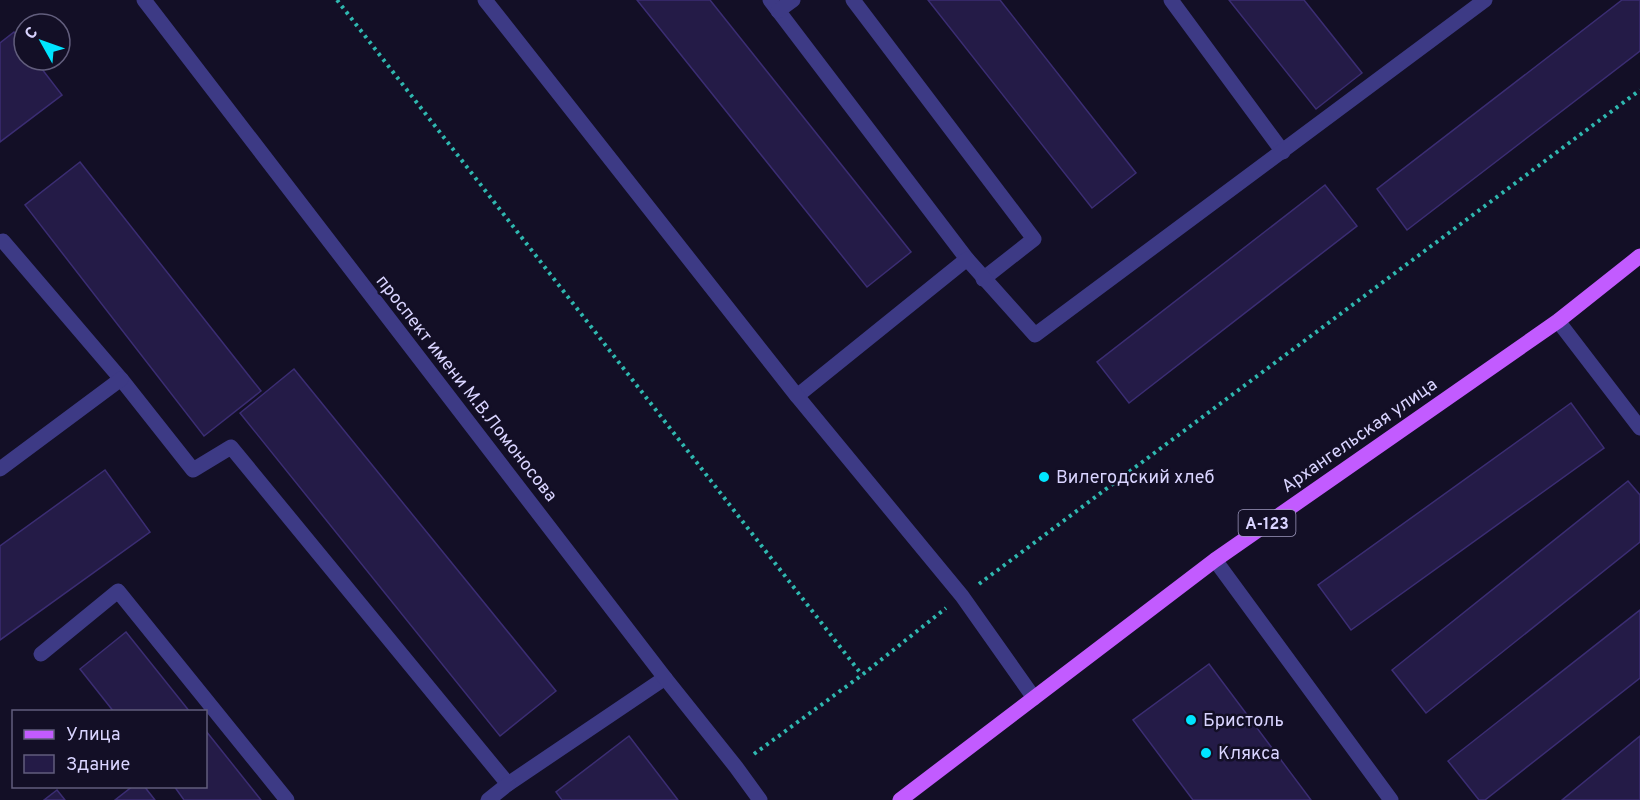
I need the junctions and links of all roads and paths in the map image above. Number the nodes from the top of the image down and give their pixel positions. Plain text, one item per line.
1 (144, 0) edge
2 (337, 0) edge
3 (485, 0) edge
4 (793, 0) edge
5 (853, 0) edge
6 (1172, 0) edge
7 (1485, 0) edge
8 (774, 6) edge
9 (1640, 90) edge
10 (1283, 152) junction
11 (3, 241) dead end
12 (1640, 256) edge
13 (967, 259) junction
14 (983, 279) junction
15 (1558, 321) junction
16 (121, 379) junction
17 (797, 396) junction
18 (1640, 428) edge
19 (0, 469) edge
20 (1215, 560) junction
21 (962, 596) junction
22 (40, 654) dead end
23 (862, 675) junction
24 (665, 678) junction
25 (1034, 698) junction
26 (736, 767) junction
27 (508, 784) junction
28 (287, 800) edge
29 (488, 800) edge
30 (760, 800) edge
31 (900, 800) edge
32 (1392, 800) edge

1 - 24 street, проспект имени М.В.Ломоносова
2 - 23 path
3 - 17 street
4 - 8 street
5 - 14 street
6 - 10 street
7 - 10 street
8 - 13 street
9 - 21 path
10 - 14 street
11 - 16 street
12 - 15 main road, Архангельская улица / А-123
13 - 14 street
13 - 17 street
15 - 18 street
15 - 20 main road, Архангельская улица / А-123
16 - 19 street
16 - 27 street
17 - 21 street
20 - 25 main road, Архангельская улица / А-123
20 - 32 street
21 - 23 path
21 - 25 street
22 - 28 street
23 - 26 path
24 - 26 street, проспект имени М.В.Ломоносова
24 - 27 street
25 - 31 main road, Архангельская улица / А-123
26 - 30 street, проспект имени М.В.Ломоносова
27 - 29 street

